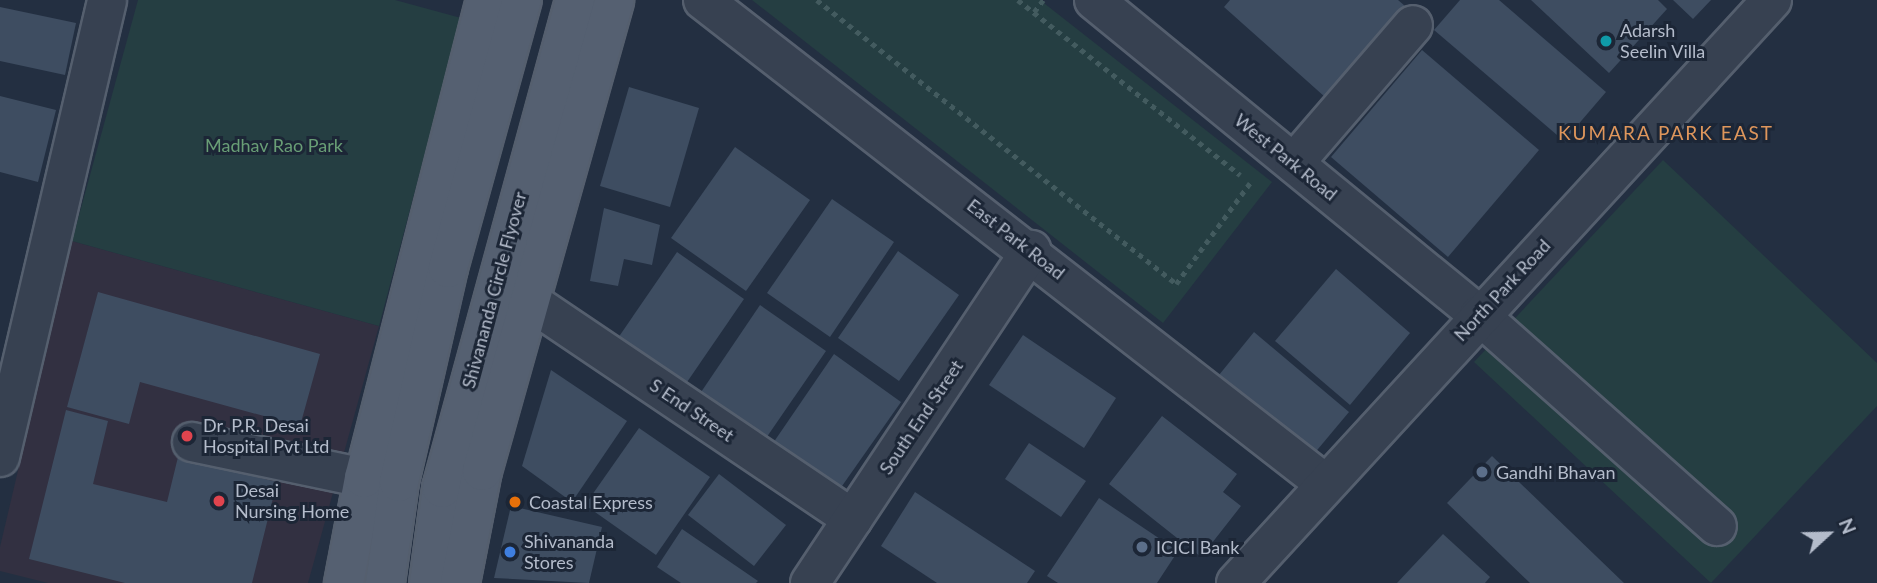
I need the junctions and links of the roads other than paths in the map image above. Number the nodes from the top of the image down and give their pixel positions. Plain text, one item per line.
1 (107, 0) edge
2 (486, 0) edge
3 (522, 0) edge
4 (575, 0) edge
5 (614, 0) edge
6 (703, 0) edge
7 (1094, 0) edge
8 (1772, 0) edge
9 (1413, 24) dead end
10 (1294, 163) junction
11 (1031, 250) junction
12 (531, 302) junction
13 (1479, 315) junction
14 (192, 442) dead end
15 (0, 457) edge
16 (364, 478) junction
17 (1324, 483) junction
18 (853, 519) junction
19 (1717, 526) dead end
20 (344, 583) edge
21 (385, 583) edge
22 (429, 583) edge
23 (460, 583) edge
24 (810, 583) edge
25 (1236, 583) edge

1 - 15 street
2 - 16 main road
3 - 21 main road
4 - 22 main road, Shivananda Circle Flyover
5 - 12 main road
6 - 11 street, East Park Road
7 - 10 street, West Park Road
8 - 13 street, North Park Road
9 - 10 street
10 - 13 street, West Park Road
11 - 17 street, East Park Road
11 - 18 street, South End Street
12 - 18 street, S End Street
12 - 23 main road
13 - 17 street, North Park Road
13 - 19 street, West Park Road
14 - 16 street
16 - 20 main road
17 - 25 street, North Park Road
18 - 24 street, South End Street

